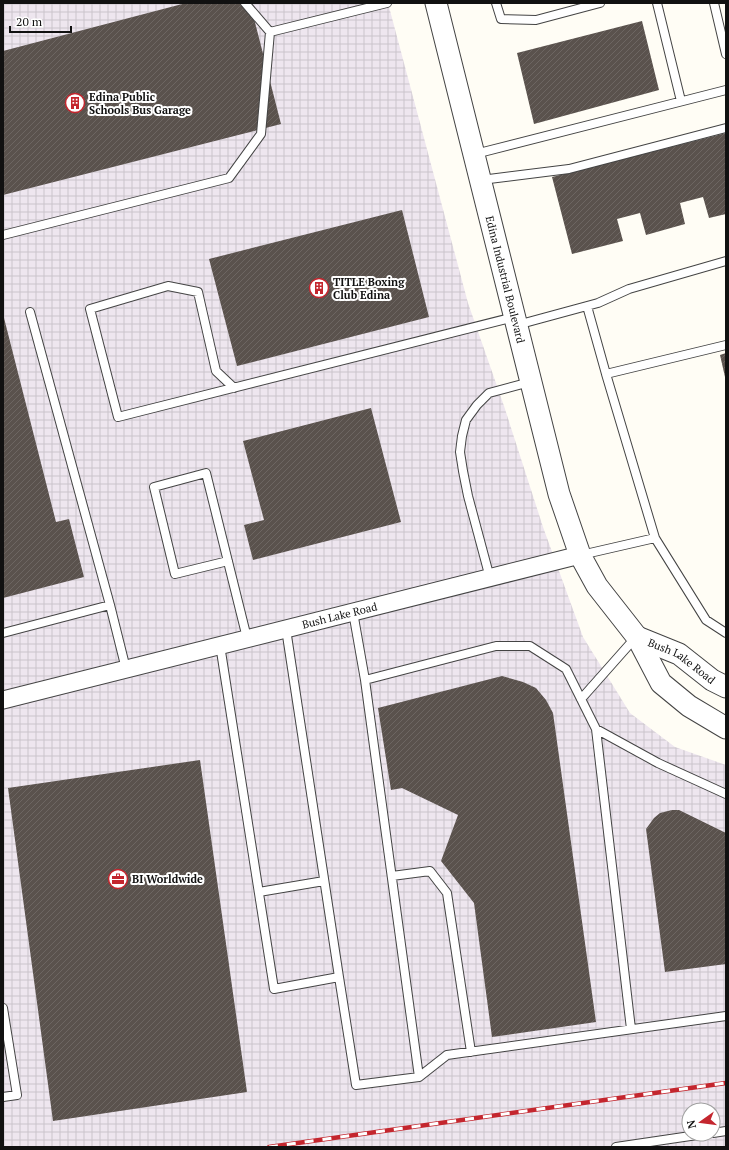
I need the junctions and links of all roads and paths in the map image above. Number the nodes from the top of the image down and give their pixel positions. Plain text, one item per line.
1 (245, 3) edge
2 (387, 3) edge
3 (436, 3) edge
4 (496, 3) edge
5 (600, 3) edge
6 (657, 3) edge
7 (714, 3) edge
8 (270, 32) junction
9 (726, 54) edge
10 (726, 90) edge
11 (681, 101) junction
12 (726, 128) edge
13 (475, 155) junction
14 (481, 180) junction
15 (3, 235) edge
16 (726, 261) edge
17 (587, 306) junction
18 (30, 312) dead end
19 (516, 321) junction
20 (726, 345) edge
21 (606, 374) junction
22 (531, 381) junction
23 (234, 388) junction
24 (655, 538) junction
25 (580, 555) junction
26 (228, 561) junction
27 (490, 578) junction
28 (110, 605) junction
29 (353, 612) junction
30 (286, 629) junction
31 (3, 633) edge
32 (726, 633) edge
33 (636, 637) junction
34 (247, 638) junction
35 (220, 645) junction
36 (126, 669) junction
37 (365, 680) junction
38 (726, 687) edge
39 (581, 699) junction
40 (3, 700) edge
41 (726, 728) edge
42 (596, 729) junction
43 (726, 794) edge
44 (392, 876) junction
45 (324, 881) junction
46 (259, 892) junction
47 (339, 976) junction
48 (3, 1008) edge
49 (726, 1016) edge
50 (631, 1029) junction
51 (471, 1052) junction
52 (419, 1077) junction
53 (3, 1097) edge
54 (681, 1137) edge
55 (616, 1147) edge

1 - 8 lane
2 - 8 lane
3 - 13 street, Edina Industrial Boulevard
4 - 5 lane
6 - 11 lane
7 - 9 lane
8 - 15 lane
10 - 11 lane
11 - 13 lane
12 - 14 lane
13 - 14 street, Edina Industrial Boulevard
14 - 19 street, Edina Industrial Boulevard
16 - 17 lane
17 - 19 lane
17 - 21 lane
18 - 28 lane
19 - 22 street, Edina Industrial Boulevard
19 - 23 lane
20 - 21 lane
21 - 24 lane
22 - 25 street, Edina Industrial Boulevard
22 - 27 lane
23 - 23 lane
24 - 25 lane
24 - 32 lane
25 - 27 street, Bush Lake Road
25 - 33 street, Bush Lake Road
26 - 26 lane
26 - 34 lane
27 - 29 street, Bush Lake Road
28 - 31 lane
28 - 36 lane
29 - 30 street, Bush Lake Road
29 - 37 lane
30 - 34 street, Bush Lake Road
30 - 45 lane
33 - 38 street, Bush Lake Road
33 - 39 lane
33 - 41 street, Bush Lake Road
34 - 35 street, Bush Lake Road
35 - 36 street, Bush Lake Road
35 - 46 lane
36 - 40 street, Bush Lake Road
37 - 39 lane
37 - 44 lane
39 - 42 lane
42 - 43 lane
42 - 50 lane
44 - 51 lane
44 - 52 lane
45 - 46 lane
45 - 47 lane
46 - 47 lane
47 - 52 lane
48 - 53 lane
49 - 50 lane
50 - 51 lane
51 - 52 lane
54 - 55 lane

